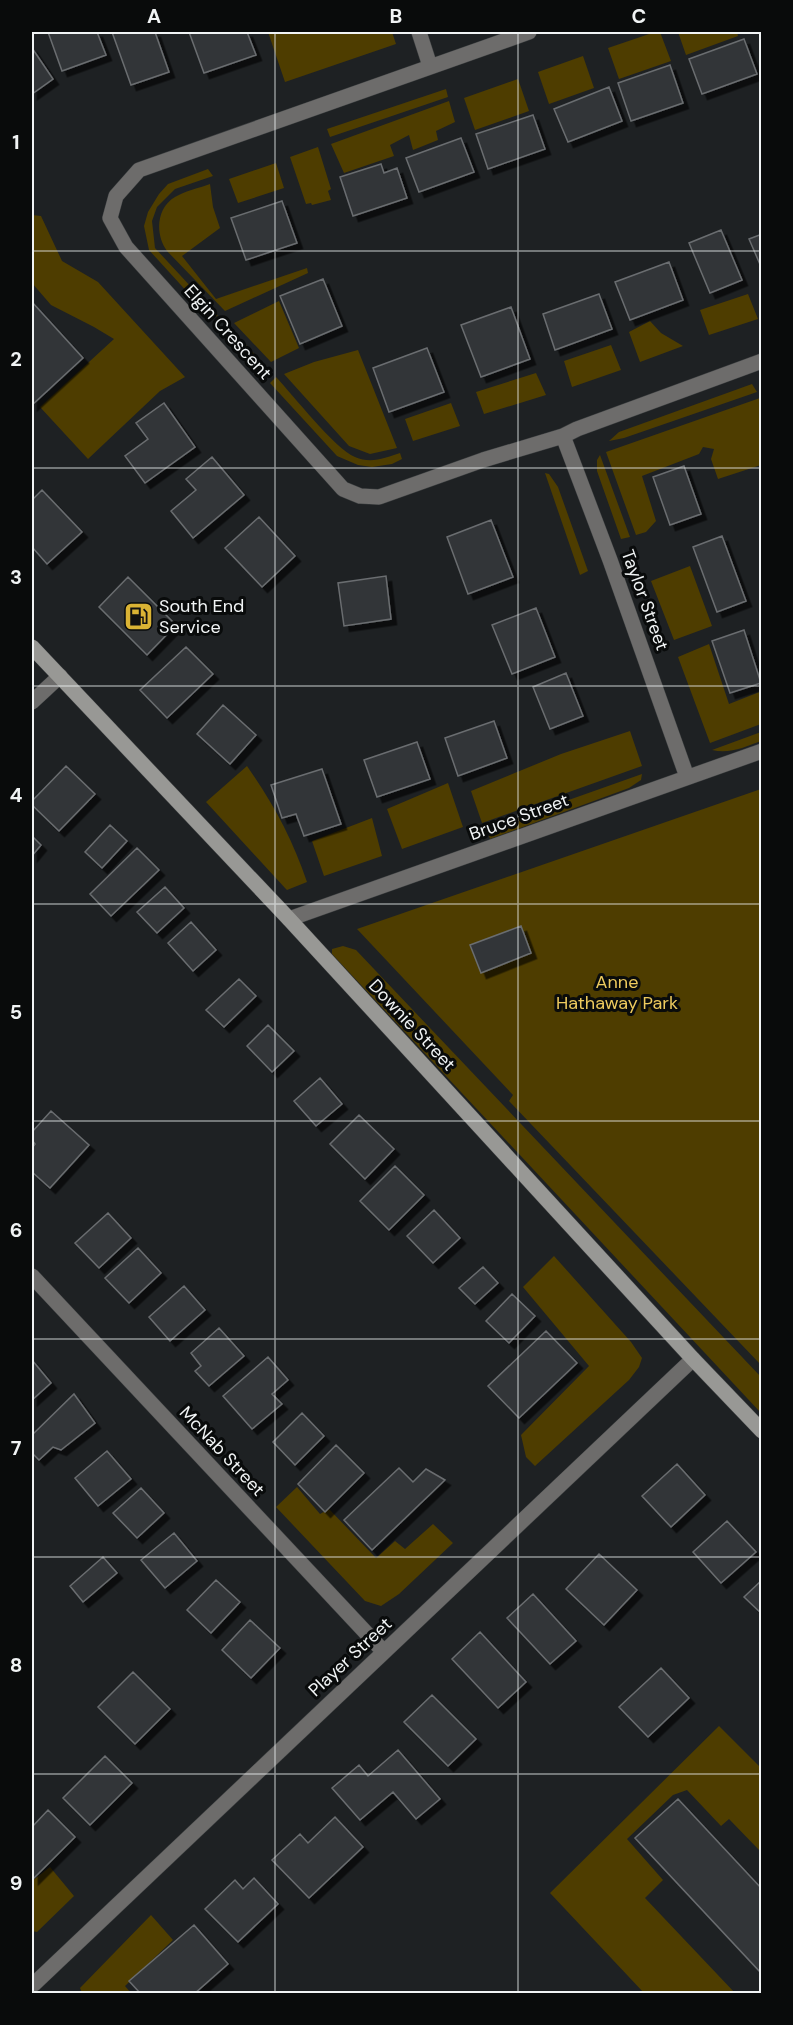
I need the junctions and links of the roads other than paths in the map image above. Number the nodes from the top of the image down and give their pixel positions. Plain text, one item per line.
1 (419, 32) edge
2 (529, 32) edge
3 (430, 66) junction
4 (762, 361) edge
5 (563, 436) junction
6 (32, 647) edge
7 (60, 676) junction
8 (32, 702) edge
9 (762, 751) edge
10 (687, 777) junction
11 (289, 920) junction
12 (32, 1276) edge
13 (693, 1359) junction
14 (762, 1431) edge
15 (384, 1652) junction
16 (36, 1987) edge

1 - 3 street
2 - 3 street, Elgin Crescent
3 - 5 street, Elgin Crescent
4 - 5 street, Elgin Crescent
5 - 10 street, Taylor Street
6 - 7 main road, Downie Street
7 - 8 street
7 - 11 main road, Downie Street
9 - 10 street, Bruce Street
10 - 11 street, Bruce Street
11 - 13 main road, Downie Street
12 - 15 street, McNab Street
13 - 14 main road, Downie Street
13 - 15 street, Player Street
15 - 16 street, Player Street

